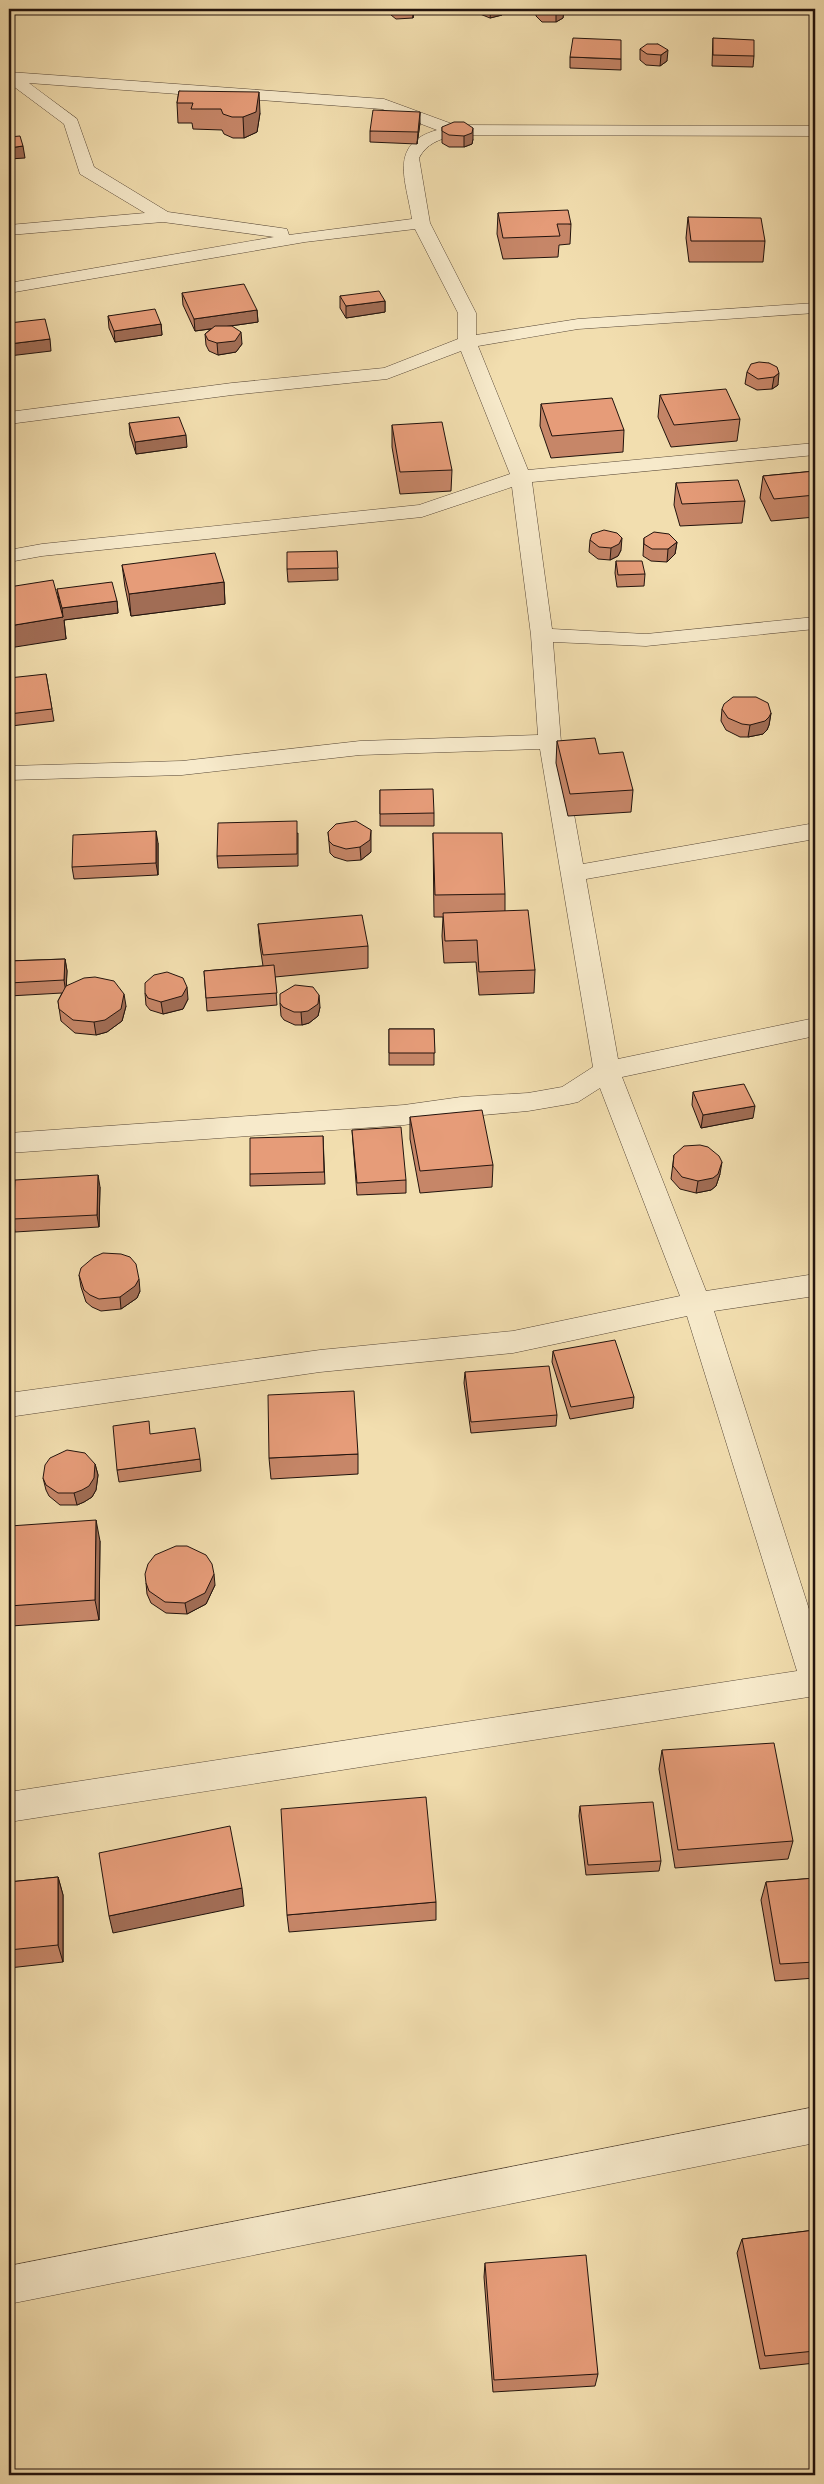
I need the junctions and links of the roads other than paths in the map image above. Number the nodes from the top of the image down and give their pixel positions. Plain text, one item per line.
1 (10, 77) edge
2 (453, 130) junction
3 (815, 131) edge
4 (163, 217) junction
5 (421, 223) junction
6 (9, 230) edge
7 (305, 237) junction
8 (9, 288) edge
9 (815, 308) edge
10 (468, 342) junction
11 (9, 418) edge
12 (815, 449) edge
13 (521, 477) junction
14 (9, 556) edge
15 (815, 623) edge
16 (542, 636) junction
17 (550, 742) junction
18 (9, 773) edge
19 (815, 831) edge
20 (572, 874) junction
21 (815, 1027) edge
22 (607, 1071) junction
23 (9, 1143) edge
24 (815, 1284) edge
25 (697, 1303) junction
26 (9, 1405) edge
27 (815, 1677) edge
28 (815, 1682) edge
29 (9, 1808) edge
30 (815, 2125) edge
31 (9, 2285) edge

1 - 2 street
1 - 4 street
2 - 3 street
2 - 5 street
4 - 6 street
4 - 7 street
5 - 7 street
5 - 10 street
7 - 8 street
9 - 10 street
10 - 11 street
10 - 13 street
12 - 13 street
13 - 14 street
13 - 16 street
15 - 16 street
16 - 17 street
17 - 18 street
17 - 20 street
19 - 20 street
20 - 22 street
21 - 22 street
22 - 23 street
22 - 25 street
24 - 25 street
25 - 26 street
25 - 27 street
28 - 29 street
30 - 31 street

